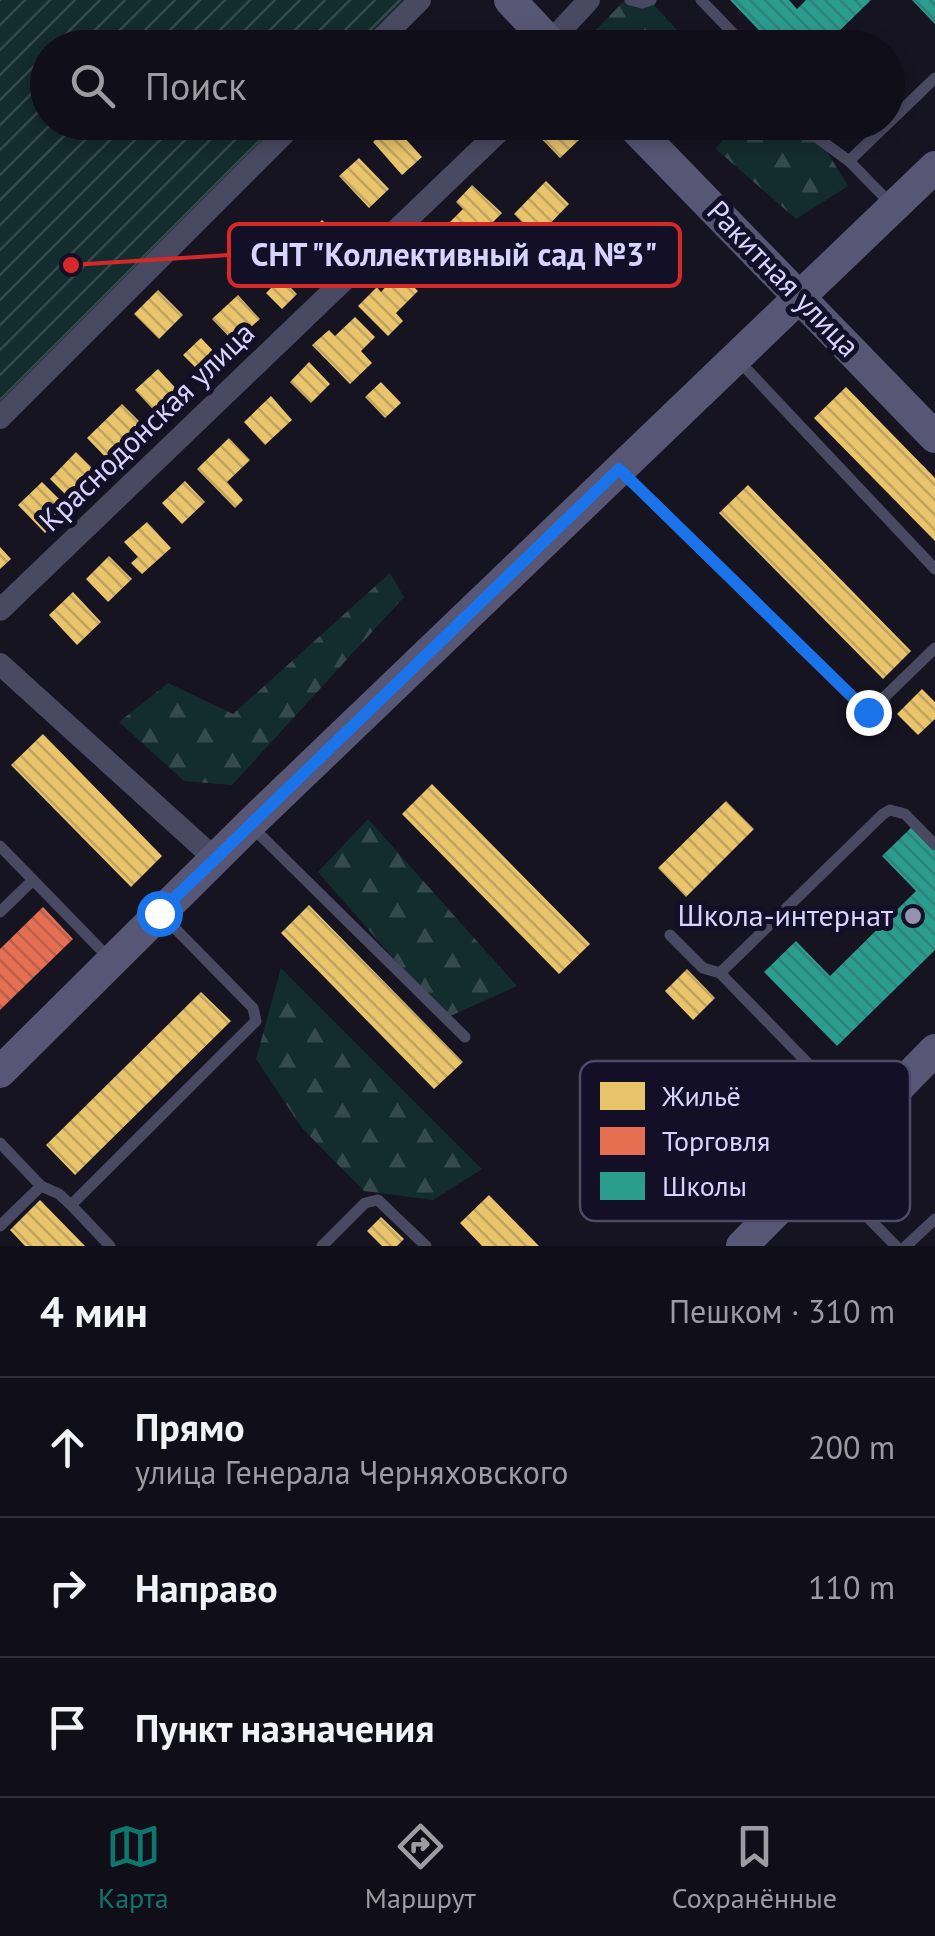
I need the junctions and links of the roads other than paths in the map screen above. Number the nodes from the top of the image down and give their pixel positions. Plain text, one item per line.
1 (420, 0) edge
2 (510, 0) edge
3 (589, 0) edge
4 (630, 0) edge
5 (652, 0) edge
6 (701, 0) edge
7 (390, 30) edge
8 (538, 30) edge
9 (564, 30) edge
10 (730, 30) edge
11 (935, 78) edge
12 (905, 107) edge
13 (278, 140) edge
14 (490, 140) edge
15 (647, 140) edge
16 (820, 140) edge
17 (871, 140) edge
18 (849, 161) junction
19 (935, 167) edge
20 (894, 207) junction
21 (800, 298) junction
22 (734, 357) junction
23 (0, 418) edge
24 (935, 437) edge
25 (619, 469) junction
26 (935, 569) edge
27 (0, 610) edge
28 (935, 648) edge
29 (0, 664) edge
30 (249, 825) junction
31 (935, 845) edge
32 (0, 846) edge
33 (214, 858) junction
34 (33, 880) junction
35 (0, 912) edge
36 (159, 913) junction
37 (670, 936) dead end
38 (112, 961) junction
39 (720, 974) junction
40 (465, 1037) dead end
41 (935, 1050) edge
42 (805, 1061) edge
43 (0, 1072) edge
44 (910, 1076) edge
45 (0, 1143) edge
46 (42, 1186) junction
47 (70, 1205) junction
48 (935, 1219) edge
49 (767, 1221) edge
50 (871, 1221) edge
51 (0, 1226) edge
52 (110, 1246) edge
53 (322, 1246) edge
54 (426, 1246) edge
55 (742, 1246) edge
56 (896, 1246) edge
57 (906, 1246) edge

1 - 7 street
2 - 8 street
3 - 9 street
4 - 5 lane
6 - 10 lane
11 - 12 lane
13 - 23 street
14 - 27 street, Краснодонская улица
15 - 21 street, Ракитная улица
16 - 18 lane
17 - 18 lane
18 - 20 lane
19 - 20 street
20 - 21 street
21 - 22 street
21 - 24 street, Ракитная улица
22 - 25 street
22 - 26 lane
25 - 28 lane
25 - 30 street
29 - 33 street
30 - 33 street
30 - 40 lane
31 - 39 lane
32 - 34 lane
33 - 36 street
34 - 35 lane
34 - 38 lane
36 - 38 street
36 - 47 lane
37 - 39 lane
38 - 43 street
39 - 42 lane
41 - 44 street
45 - 46 lane
46 - 47 lane
46 - 51 lane
47 - 52 lane
48 - 57 lane
49 - 55 street
50 - 56 lane
53 - 54 lane

